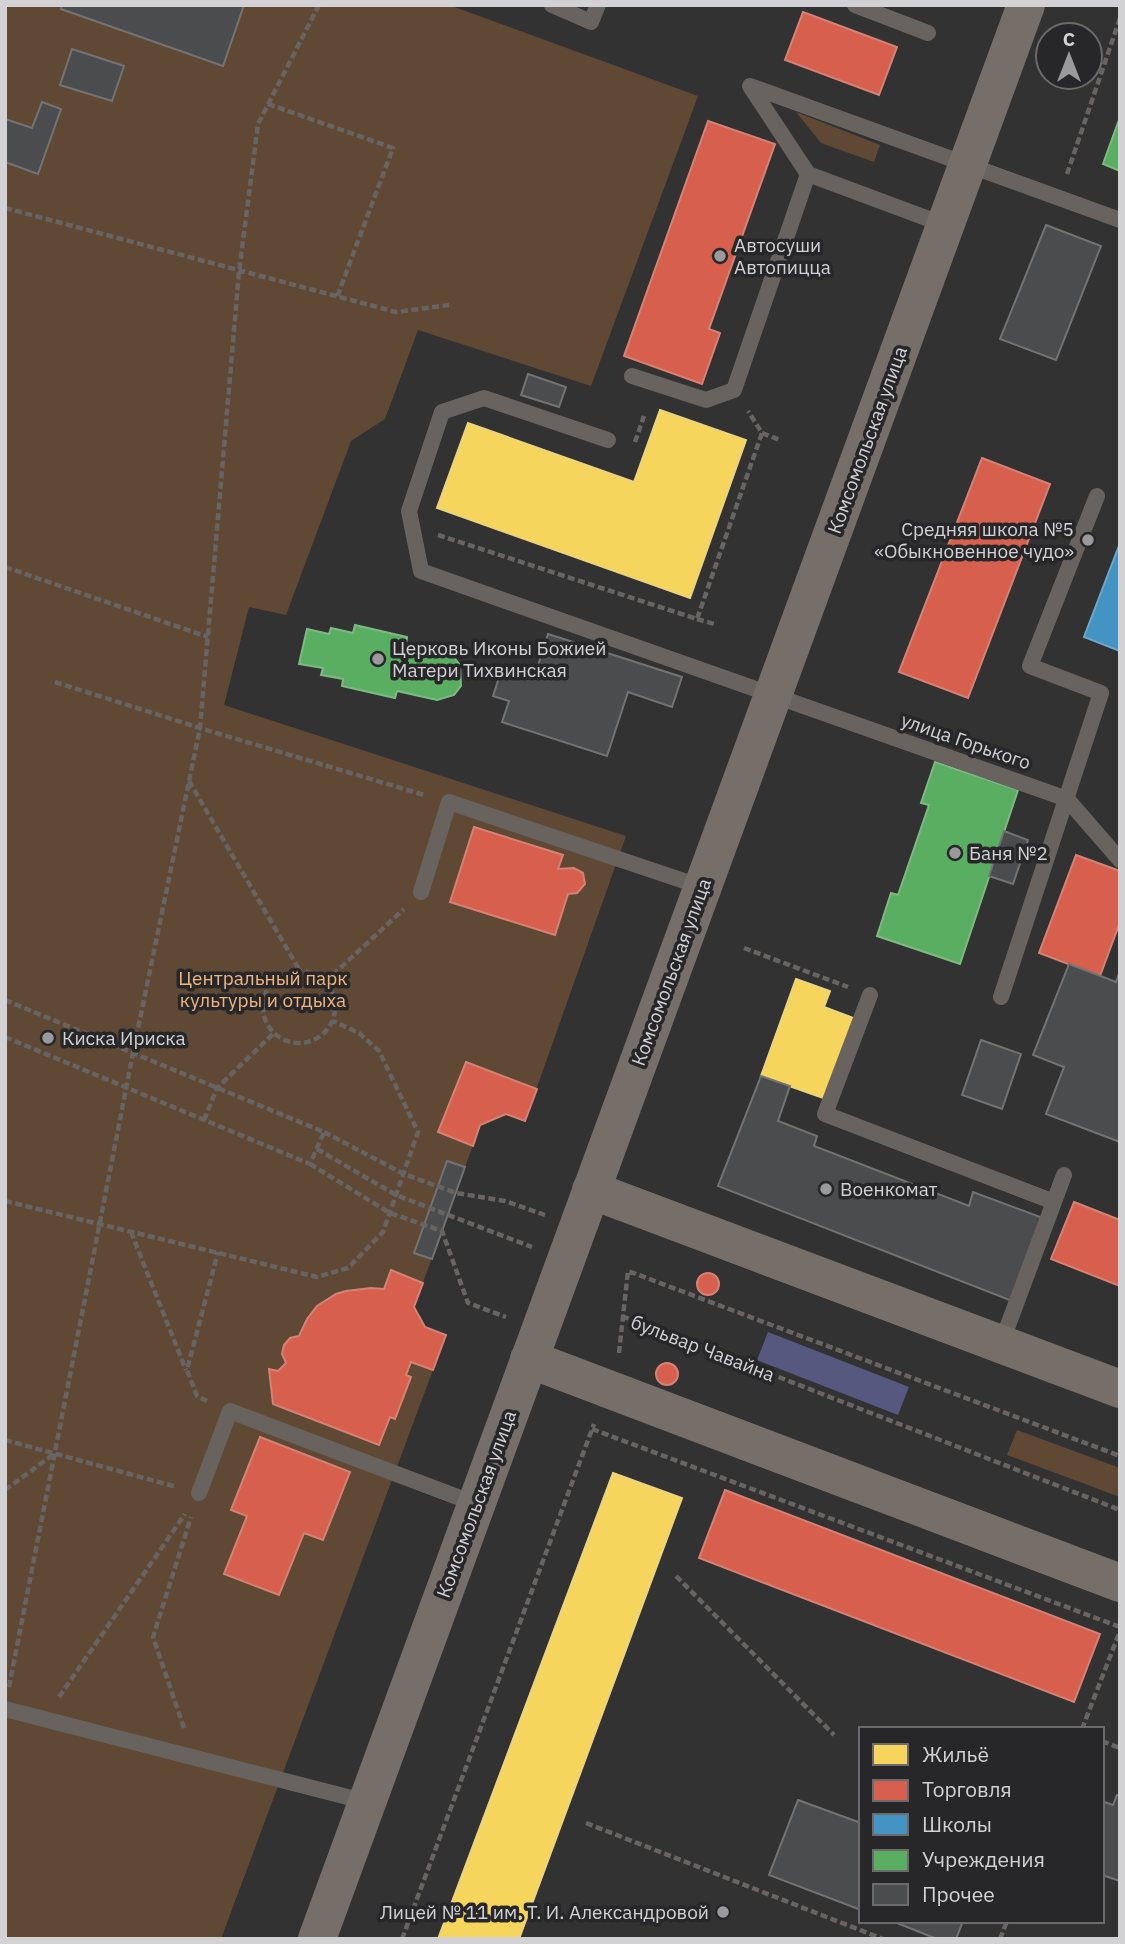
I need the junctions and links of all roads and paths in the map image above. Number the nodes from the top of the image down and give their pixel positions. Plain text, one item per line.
1 (318, 5) edge
2 (552, 5) edge
3 (598, 5) edge
4 (855, 5) edge
5 (1026, 5) edge
6 (1120, 18) edge
7 (928, 33) dead end
8 (268, 104) junction
9 (967, 165) junction
10 (808, 174) junction
11 (1059, 198) junction
12 (5, 208) edge
13 (1120, 220) edge
14 (945, 225) junction
15 (239, 272) junction
16 (337, 297) junction
17 (449, 304) dead end
18 (632, 376) dead end
19 (734, 390) junction
20 (644, 416) dead end
21 (762, 433) junction
22 (608, 440) dead end
23 (780, 440) dead end
24 (632, 450) dead end
25 (1097, 495) dead end
26 (431, 526) dead end
27 (5, 567) edge
28 (697, 619) junction
29 (714, 624) dead end
30 (208, 637) junction
31 (55, 682) dead end
32 (774, 696) junction
33 (200, 728) junction
34 (189, 781) junction
35 (1067, 799) junction
36 (449, 802) junction
37 (1120, 860) edge
38 (702, 887) junction
39 (421, 892) joint
40 (744, 948) dead end
41 (300, 971) junction
42 (325, 982) junction
43 (870, 995) joint
44 (1001, 997) dead end
45 (5, 1000) edge
46 (333, 1021) junction
47 (274, 1033) junction
48 (5, 1037) edge
49 (133, 1053) junction
50 (126, 1087) junction
51 (218, 1088) junction
52 (204, 1120) junction
53 (317, 1149) junction
54 (1064, 1175) dead end
55 (591, 1190) junction
56 (396, 1195) junction
57 (5, 1201) edge
58 (1054, 1202) junction
59 (99, 1224) junction
60 (131, 1231) junction
61 (534, 1248) dead end
62 (218, 1252) junction
63 (622, 1316) junction
64 (1002, 1344) junction
65 (618, 1358) dead end
66 (529, 1359) junction
67 (187, 1370) junction
68 (1120, 1389) edge
69 (230, 1411) junction
70 (5, 1440) edge
71 (55, 1454) junction
72 (1120, 1456) edge
73 (5, 1490) edge
74 (199, 1493) junction
75 (476, 1504) junction
76 (1120, 1510) edge
77 (676, 1576) dead end
78 (1120, 1583) edge
79 (1120, 1629) edge
80 (7, 1702) edge
81 (44, 1718) junction
82 (1083, 1727) edge
83 (834, 1735) dead end
84 (193, 1757) junction
85 (367, 1802) junction
86 (586, 1823) dead end
87 (317, 1939) edge
88 (402, 1939) edge
89 (883, 1939) edge

1 - 8 path
2 - 3 lane
4 - 7 lane
5 - 9 main road, Комсомольская улица
6 - 11 path
8 - 15 path
8 - 16 path
9 - 10 lane
9 - 11 lane
9 - 14 main road, Комсомольская улица
10 - 14 lane
10 - 19 lane
11 - 13 lane
12 - 15 path
14 - 32 main road, Комсомольская улица
15 - 16 path
15 - 30 path
16 - 17 path
18 - 19 lane
19 - 21 path
20 - 24 path
21 - 23 path
21 - 28 path
22 - 32 lane, улица Горького
25 - 35 lane
26 - 28 path
27 - 30 path
28 - 29 path
30 - 33 path
31 - 33 path
32 - 35 lane, улица Горького
32 - 38 main road, Комсомольская улица
33 - 34 path
33 - 36 path
34 - 41 path
34 - 49 path
35 - 37 lane, улица Горького
35 - 44 lane
36 - 38 lane
36 - 39 lane
38 - 55 main road, Комсомольская улица
39 - 42 path
40 - 43 path
41 - 42 path
41 - 47 path
42 - 46 path
43 - 58 lane
45 - 49 path
46 - 47 path
46 - 56 path
47 - 51 path
48 - 50 path
49 - 50 path
49 - 51 path
50 - 52 path
50 - 59 path
51 - 52 path
51 - 53 path
52 - 53 path
53 - 56 path
54 - 58 lane
55 - 64 main road
55 - 66 main road, Комсомольская улица
56 - 61 path
56 - 62 path
57 - 59 path
58 - 64 lane
59 - 60 path
59 - 71 path
60 - 62 path
60 - 67 path
62 - 67 path
63 - 65 path
63 - 72 path, бульвар Чавайна
63 - 76 path, бульвар Чавайна
64 - 68 main road
66 - 75 main road, Комсомольская улица
66 - 78 main road
67 - 69 path
69 - 74 lane
69 - 75 lane
70 - 71 path
71 - 73 path
71 - 74 path
71 - 80 path
74 - 81 path
74 - 84 path
75 - 85 main road, Комсомольская улица
77 - 83 path
79 - 82 path
79 - 88 path
80 - 81 lane
81 - 84 lane
84 - 85 lane
85 - 87 main road, Комсомольская улица
86 - 89 path

